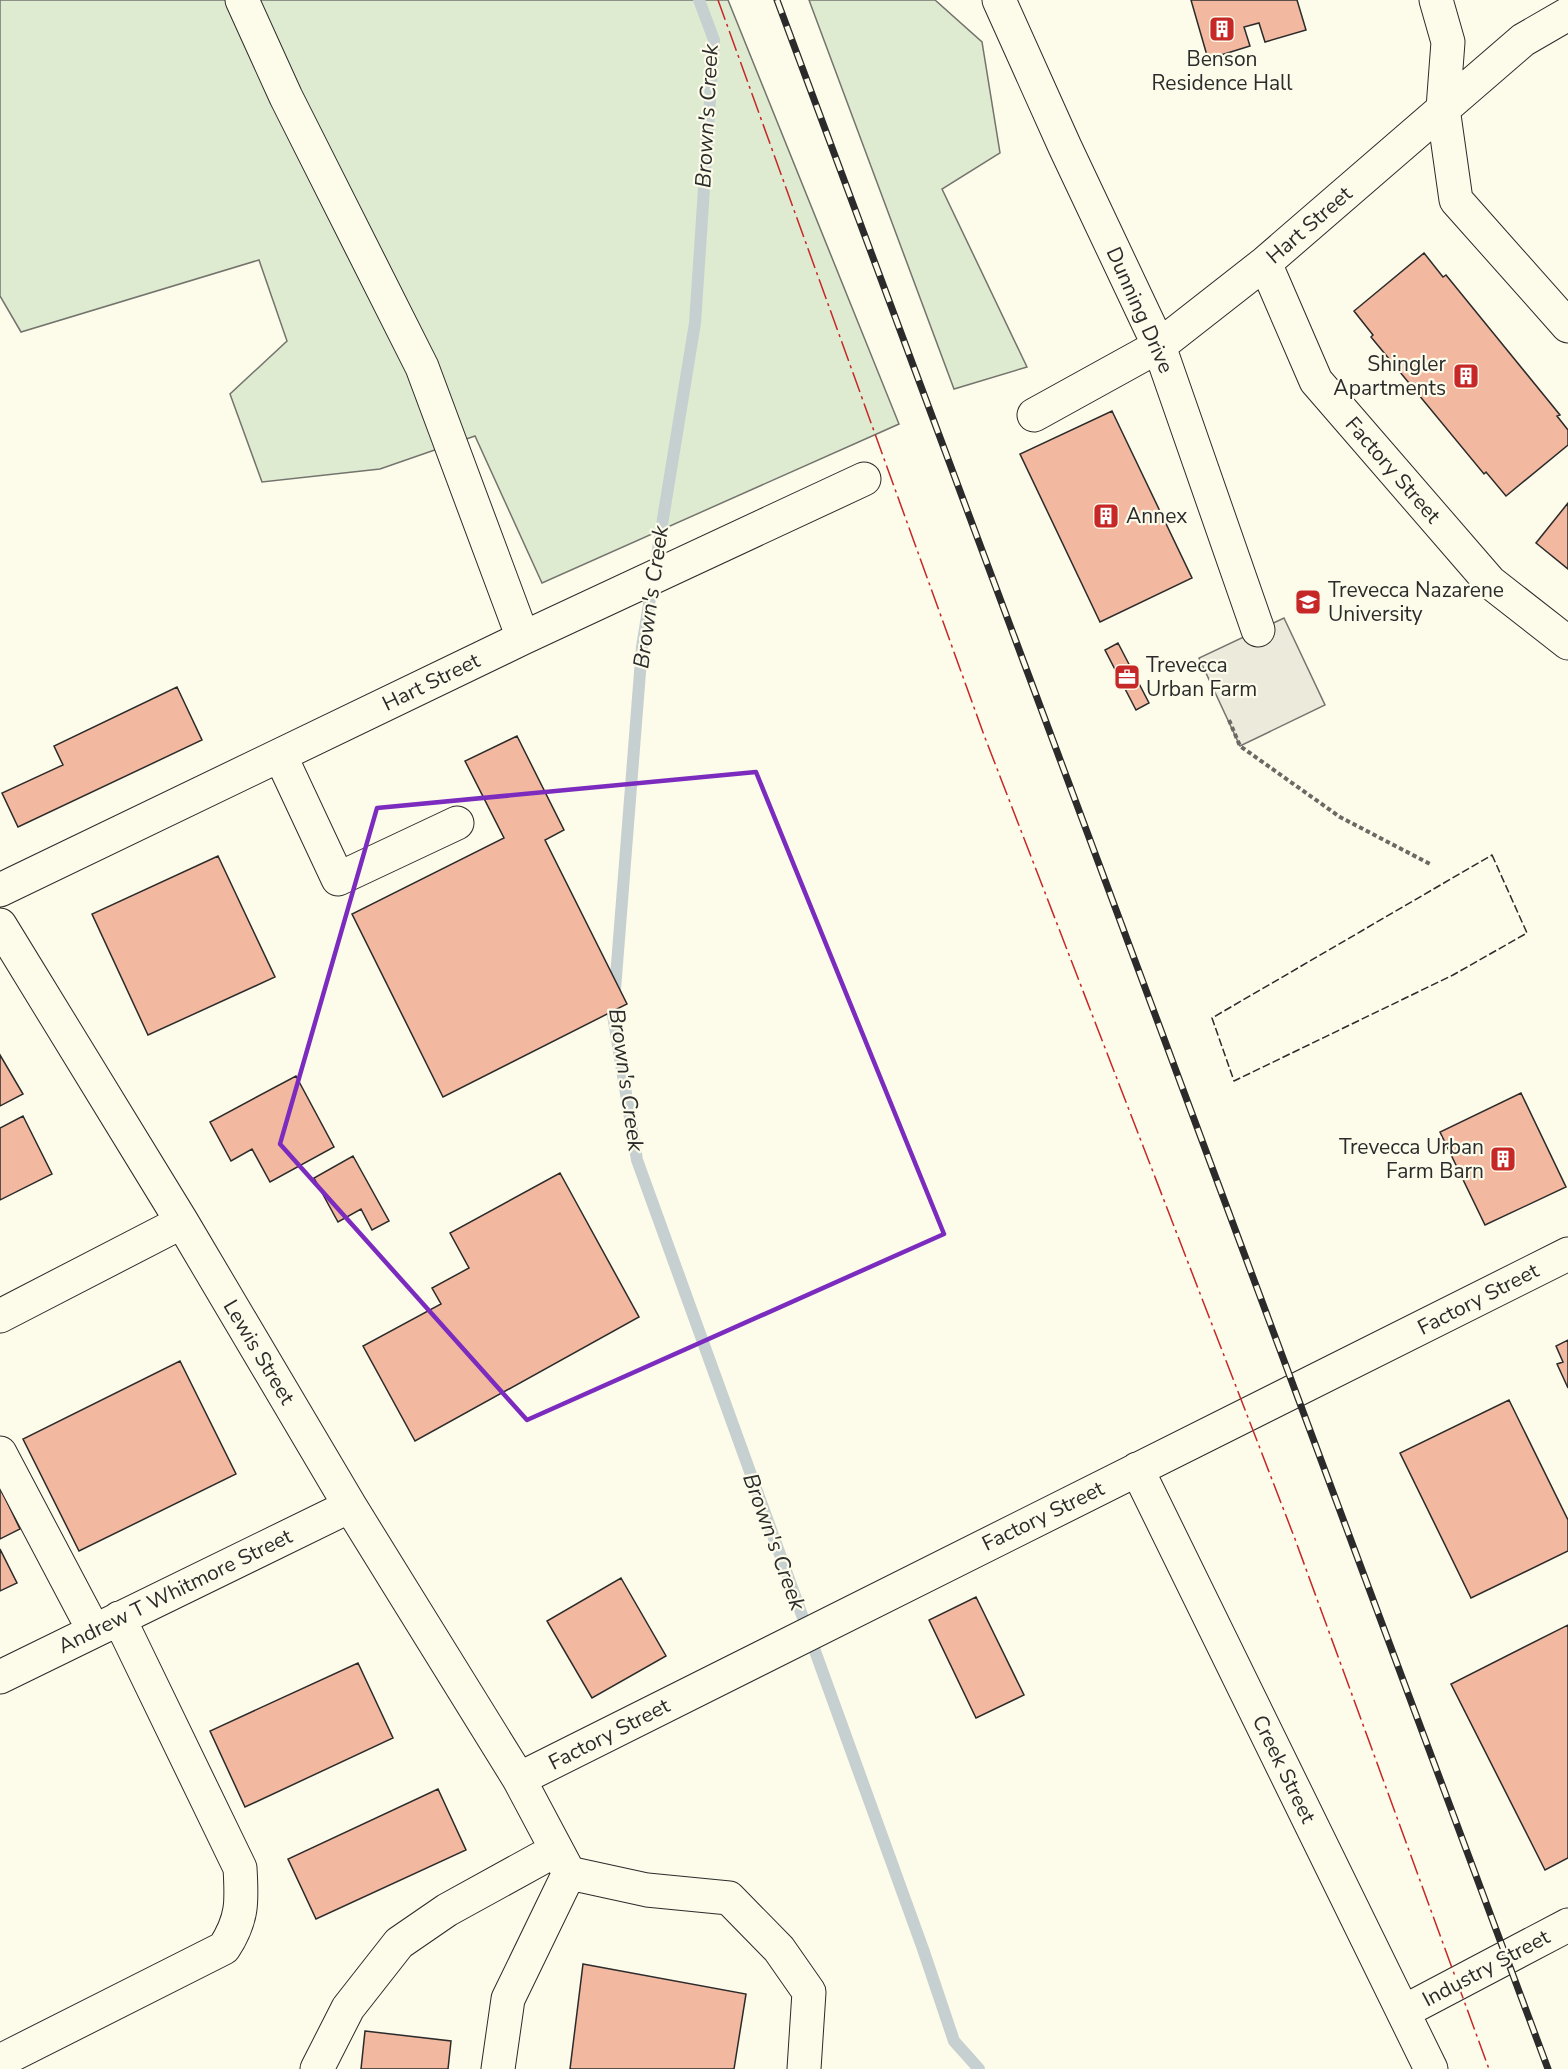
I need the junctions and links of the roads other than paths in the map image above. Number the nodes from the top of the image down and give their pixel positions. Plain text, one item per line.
1 (242, 0) edge
2 (999, 0) edge
3 (1436, 0) edge
4 (1568, 14) edge
5 (1443, 108) junction
6 (1265, 263) junction
7 (1568, 326) edge
8 (1159, 346) junction
9 (1034, 415) dead end
10 (864, 479) dead end
11 (1258, 630) dead end
12 (523, 638) junction
13 (1568, 643) edge
14 (280, 755) junction
15 (457, 823) dead end
16 (0, 890) edge
17 (0, 925) edge
18 (182, 1222) junction
19 (1568, 1254) edge
20 (0, 1316) edge
21 (0, 1453) edge
22 (1137, 1469) junction
23 (350, 1506) junction
24 (106, 1625) junction
25 (0, 1677) edge
26 (519, 1779) junction
27 (562, 1861) junction
28 (1568, 1925) edge
29 (1403, 2012) junction
30 (0, 2061) edge
31 (316, 2069) edge
32 (498, 2069) edge
33 (804, 2069) edge
34 (1431, 2069) edge

1 - 12 street
2 - 8 street, Dunning Drive
3 - 5 street
4 - 5 street, Hart Street
5 - 6 street, Hart Street
5 - 7 street
6 - 8 street, Hart Street
6 - 13 street, Factory Street
8 - 9 street, Hart Street
8 - 11 street, Dunning Drive
10 - 12 street, Hart Street
12 - 14 street, Hart Street
14 - 15 street
14 - 16 street, Hart Street
17 - 18 street, Lewis Street
18 - 20 street
18 - 23 street, Lewis Street
19 - 22 street, Factory Street
21 - 24 street
22 - 26 street, Factory Street
22 - 29 street, Creek Street
23 - 24 street, Andrew T Whitmore Street
23 - 26 street, Lewis Street
24 - 25 street, Andrew T Whitmore Street
24 - 30 street
26 - 27 street, Lewis Street
27 - 31 street
27 - 32 street
27 - 33 street
28 - 29 street, Industry Street
29 - 34 street, Creek Street

